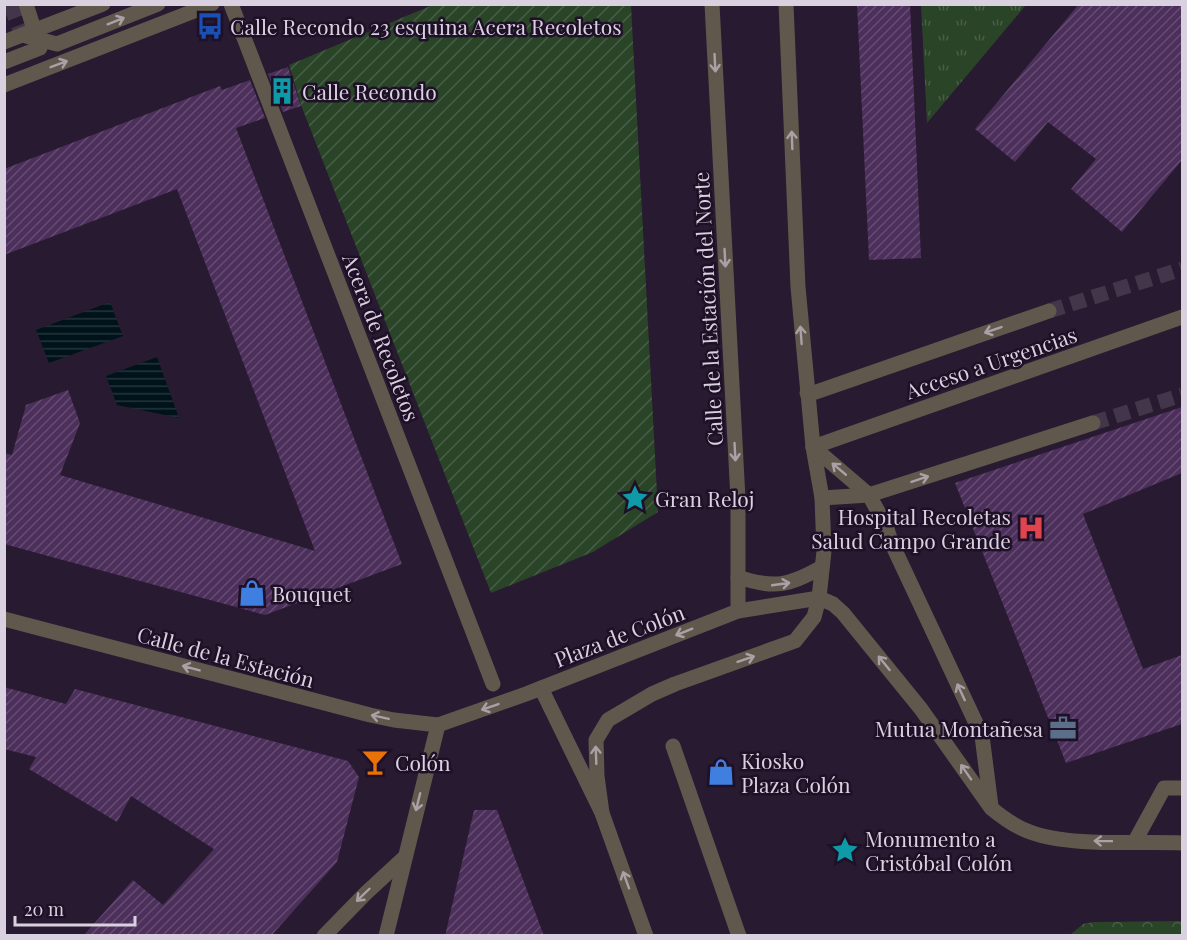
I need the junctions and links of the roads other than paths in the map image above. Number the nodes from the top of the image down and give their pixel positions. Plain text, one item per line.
1 (26, 4) edge
2 (103, 4) edge
3 (158, 4) edge
4 (212, 4) edge
5 (231, 4) edge
6 (712, 4) edge
7 (786, 4) edge
8 (32, 35) junction
9 (4, 42) edge
10 (4, 62) edge
11 (4, 85) edge
12 (1049, 311) tunnel mouth
13 (1182, 316) edge
14 (807, 393) junction
15 (1093, 423) tunnel mouth
16 (813, 447) junction
17 (869, 495) junction
18 (822, 498) junction
19 (822, 567) junction
20 (738, 577) junction
21 (819, 598) junction
22 (738, 611) junction
23 (4, 619) edge
24 (493, 684) dead end
25 (541, 688) junction
26 (438, 725) junction
27 (673, 746) dead end
28 (1182, 788) edge
29 (991, 808) junction
30 (602, 813) junction
31 (1135, 841) junction
32 (1182, 843) edge
33 (405, 857) junction
34 (324, 936) edge
35 (386, 936) edge
36 (646, 936) edge
37 (739, 936) edge

1 - 8 street
2 - 8 street
8 -> 3 street
11 -> 4 street
5 - 24 street, Acera de Recoletos
6 -> 20 street, Calle de la Estación del Norte
14 -> 7 street
8 - 9 street
8 - 10 street
12 -> 14 street
13 - 16 street, Acceso a Urgencias
14 - 16 street
17 -> 15 street
17 -> 16 street
16 - 18 street
17 - 18 street
29 -> 17 street
18 - 19 street
20 -> 19 street
19 - 21 street
20 - 22 street, Calle de la Estación del Norte
21 - 22 street, Plaza de Colón
29 -> 21 street
30 -> 21 street
22 -> 25 street, Plaza de Colón
26 -> 23 street, Calle de la Estación
25 -> 26 street, Plaza de Colón
25 - 30 street
26 -> 33 street
27 - 37 street
28 - 31 street
31 -> 29 street
36 -> 30 street
31 - 32 street
33 -> 34 street
33 - 35 street

